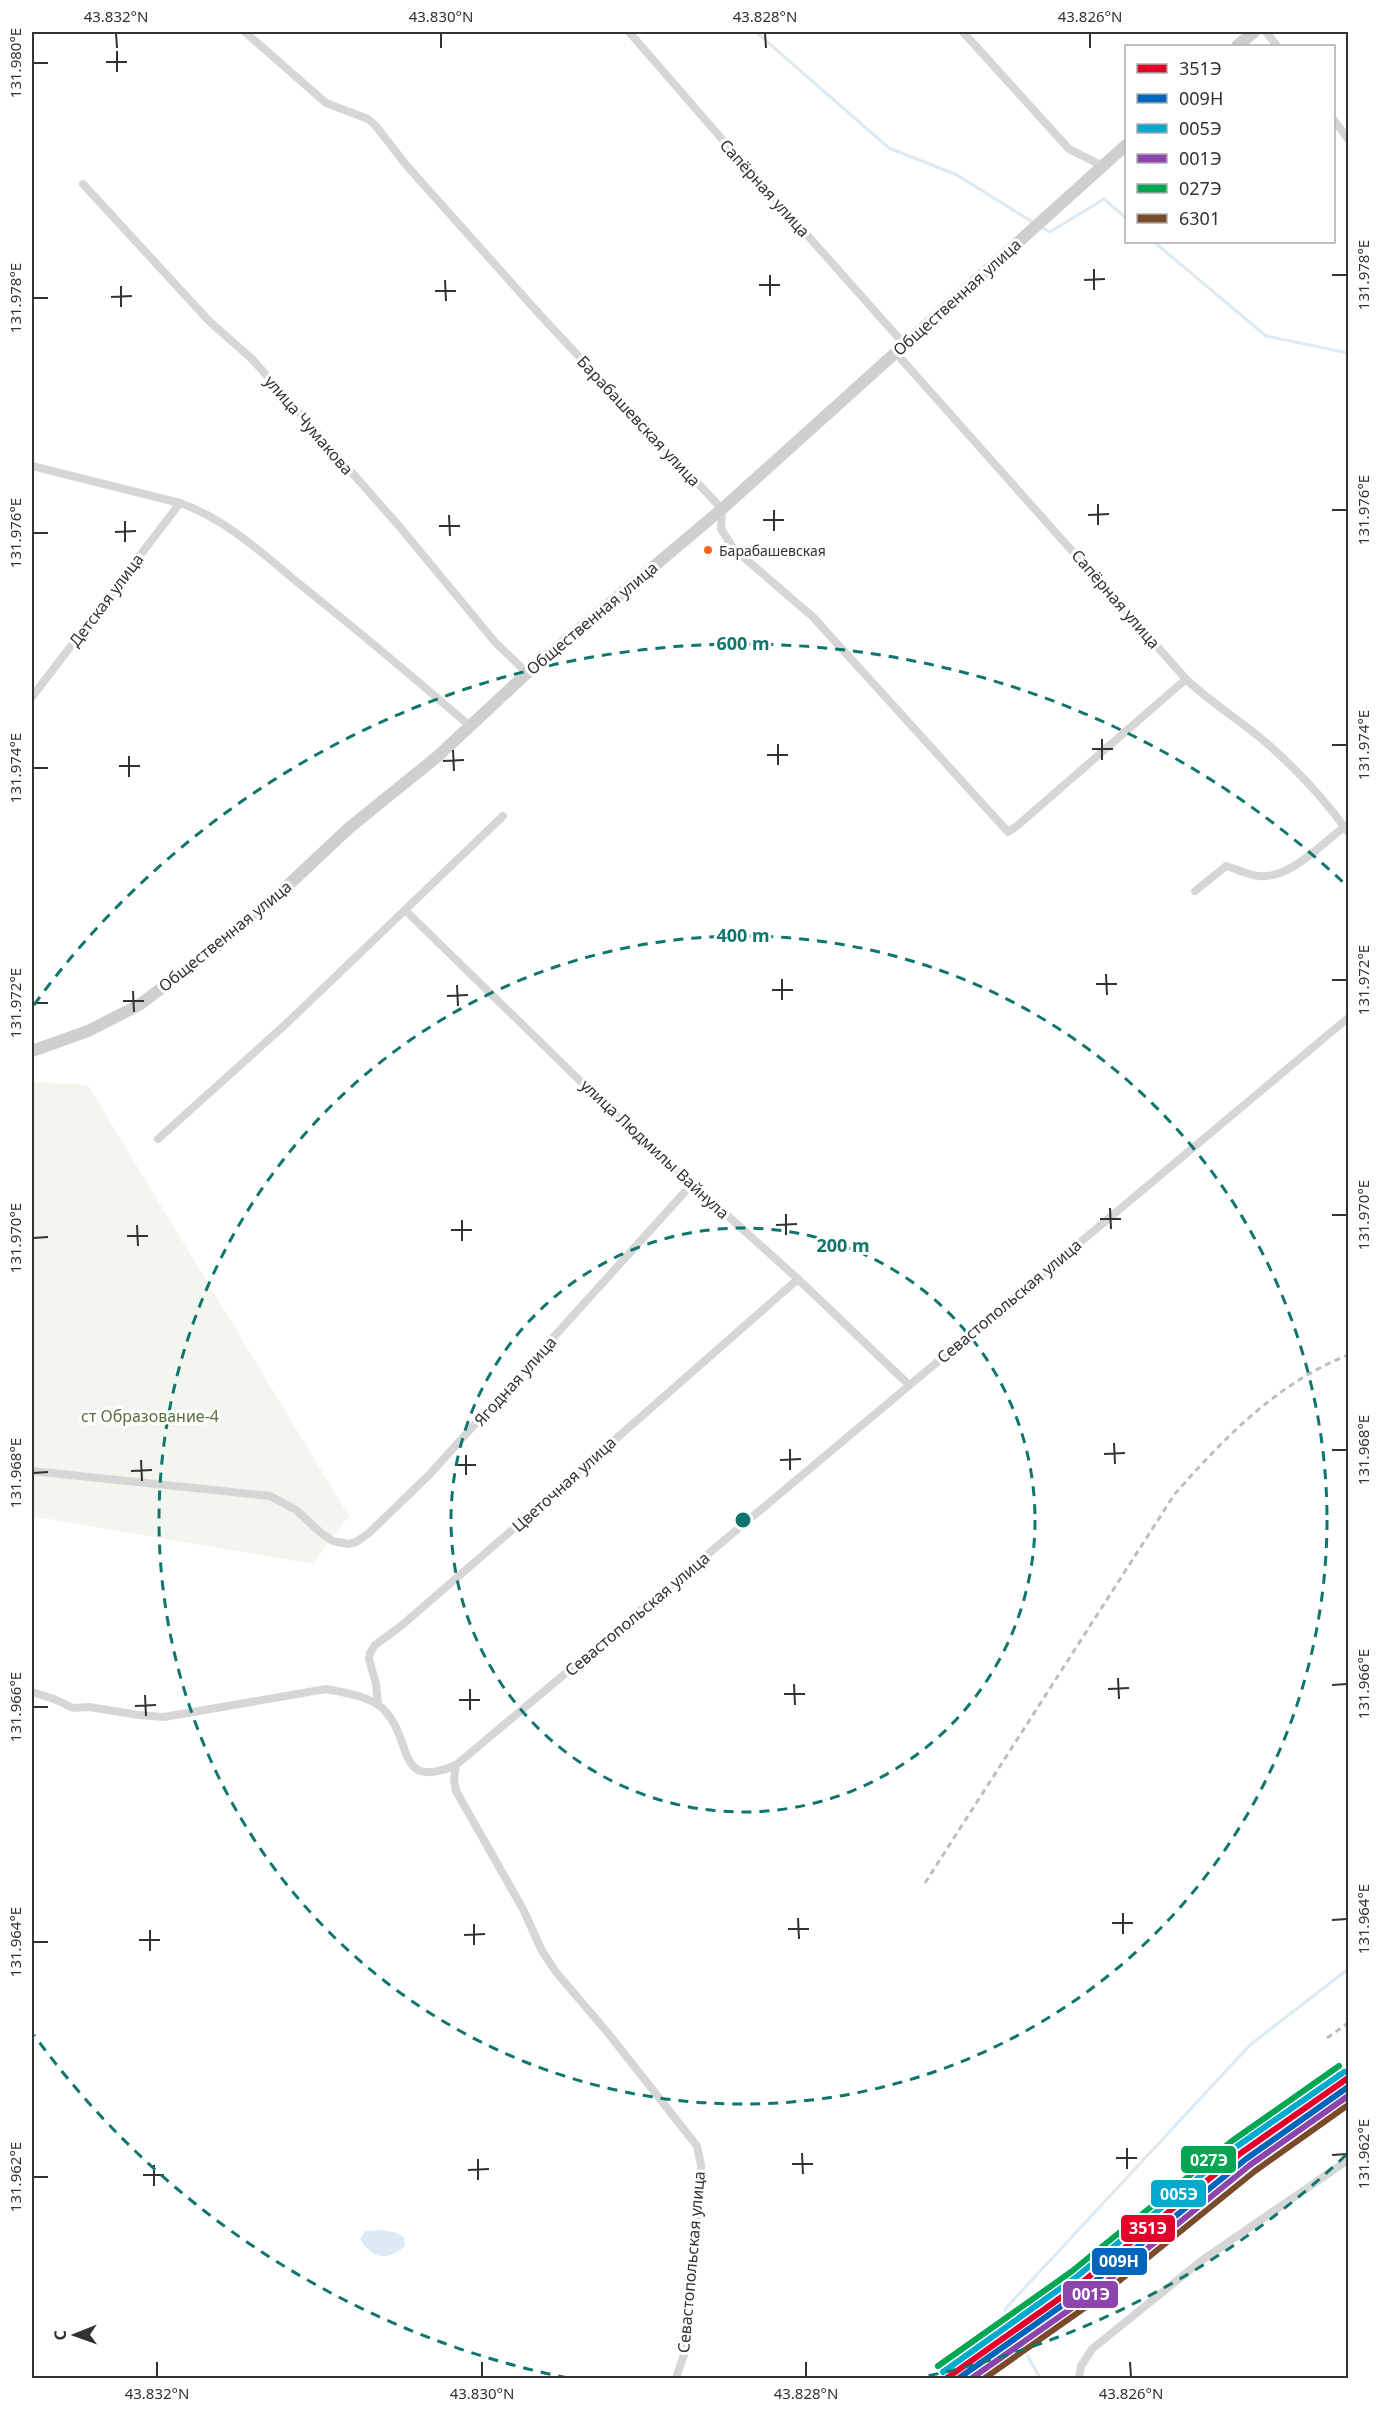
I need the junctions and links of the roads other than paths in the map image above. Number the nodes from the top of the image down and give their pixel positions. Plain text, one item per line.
1 (245, 32) edge
2 (629, 32) edge
3 (963, 32) edge
4 (1254, 32) edge
5 (1266, 32) edge
6 (1238, 45) edge
7 (1276, 45) edge
8 (1335, 121) edge
9 (1348, 139) edge
10 (1125, 146) edge
11 (1103, 166) junction
12 (83, 184) dead end
13 (900, 348) junction
14 (32, 466) edge
15 (180, 502) junction
16 (722, 508) junction
17 (528, 673) junction
18 (1186, 679) junction
19 (33, 692) edge
20 (470, 726) junction
21 (503, 816) dead end
22 (1347, 828) edge
23 (1195, 891) dead end
24 (405, 910) junction
25 (1348, 1018) edge
26 (32, 1052) edge
27 (158, 1139) dead end
28 (692, 1184) junction
29 (798, 1279) junction
30 (909, 1384) junction
31 (32, 1471) edge
32 (32, 1692) edge
33 (378, 1704) junction
34 (456, 1765) junction
35 (1348, 2160) edge
36 (676, 2379) edge
37 (1079, 2379) edge

1 - 16 street, Барабашевская улица
2 - 13 street, Сапёрная улица
3 - 11 street
4 - 6 main road
5 - 7 street
8 - 9 street
10 - 11 main road, Общественная улица
11 - 13 main road, Общественная улица
12 - 17 street, улица Чумакова
13 - 16 main road, Общественная улица
13 - 18 street, Сапёрная улица
14 - 15 street
15 - 19 street, Детская улица
15 - 20 street
16 - 17 main road, Общественная улица
16 - 18 street
17 - 20 main road, Общественная улица
18 - 22 street, Сапёрная улица
20 - 26 main road, Общественная улица
21 - 24 street
22 - 23 street
24 - 27 street
24 - 28 street, улица Людмилы Вайнула
25 - 30 street, Севастопольская улица
28 - 29 street, улица Людмилы Вайнула
28 - 31 street, Ягодная улица
29 - 30 street, улица Людмилы Вайнула
29 - 33 street, Цветочная улица
30 - 34 street, Севастопольская улица
32 - 33 street
33 - 34 street
34 - 36 street, Севастопольская улица
35 - 37 street

